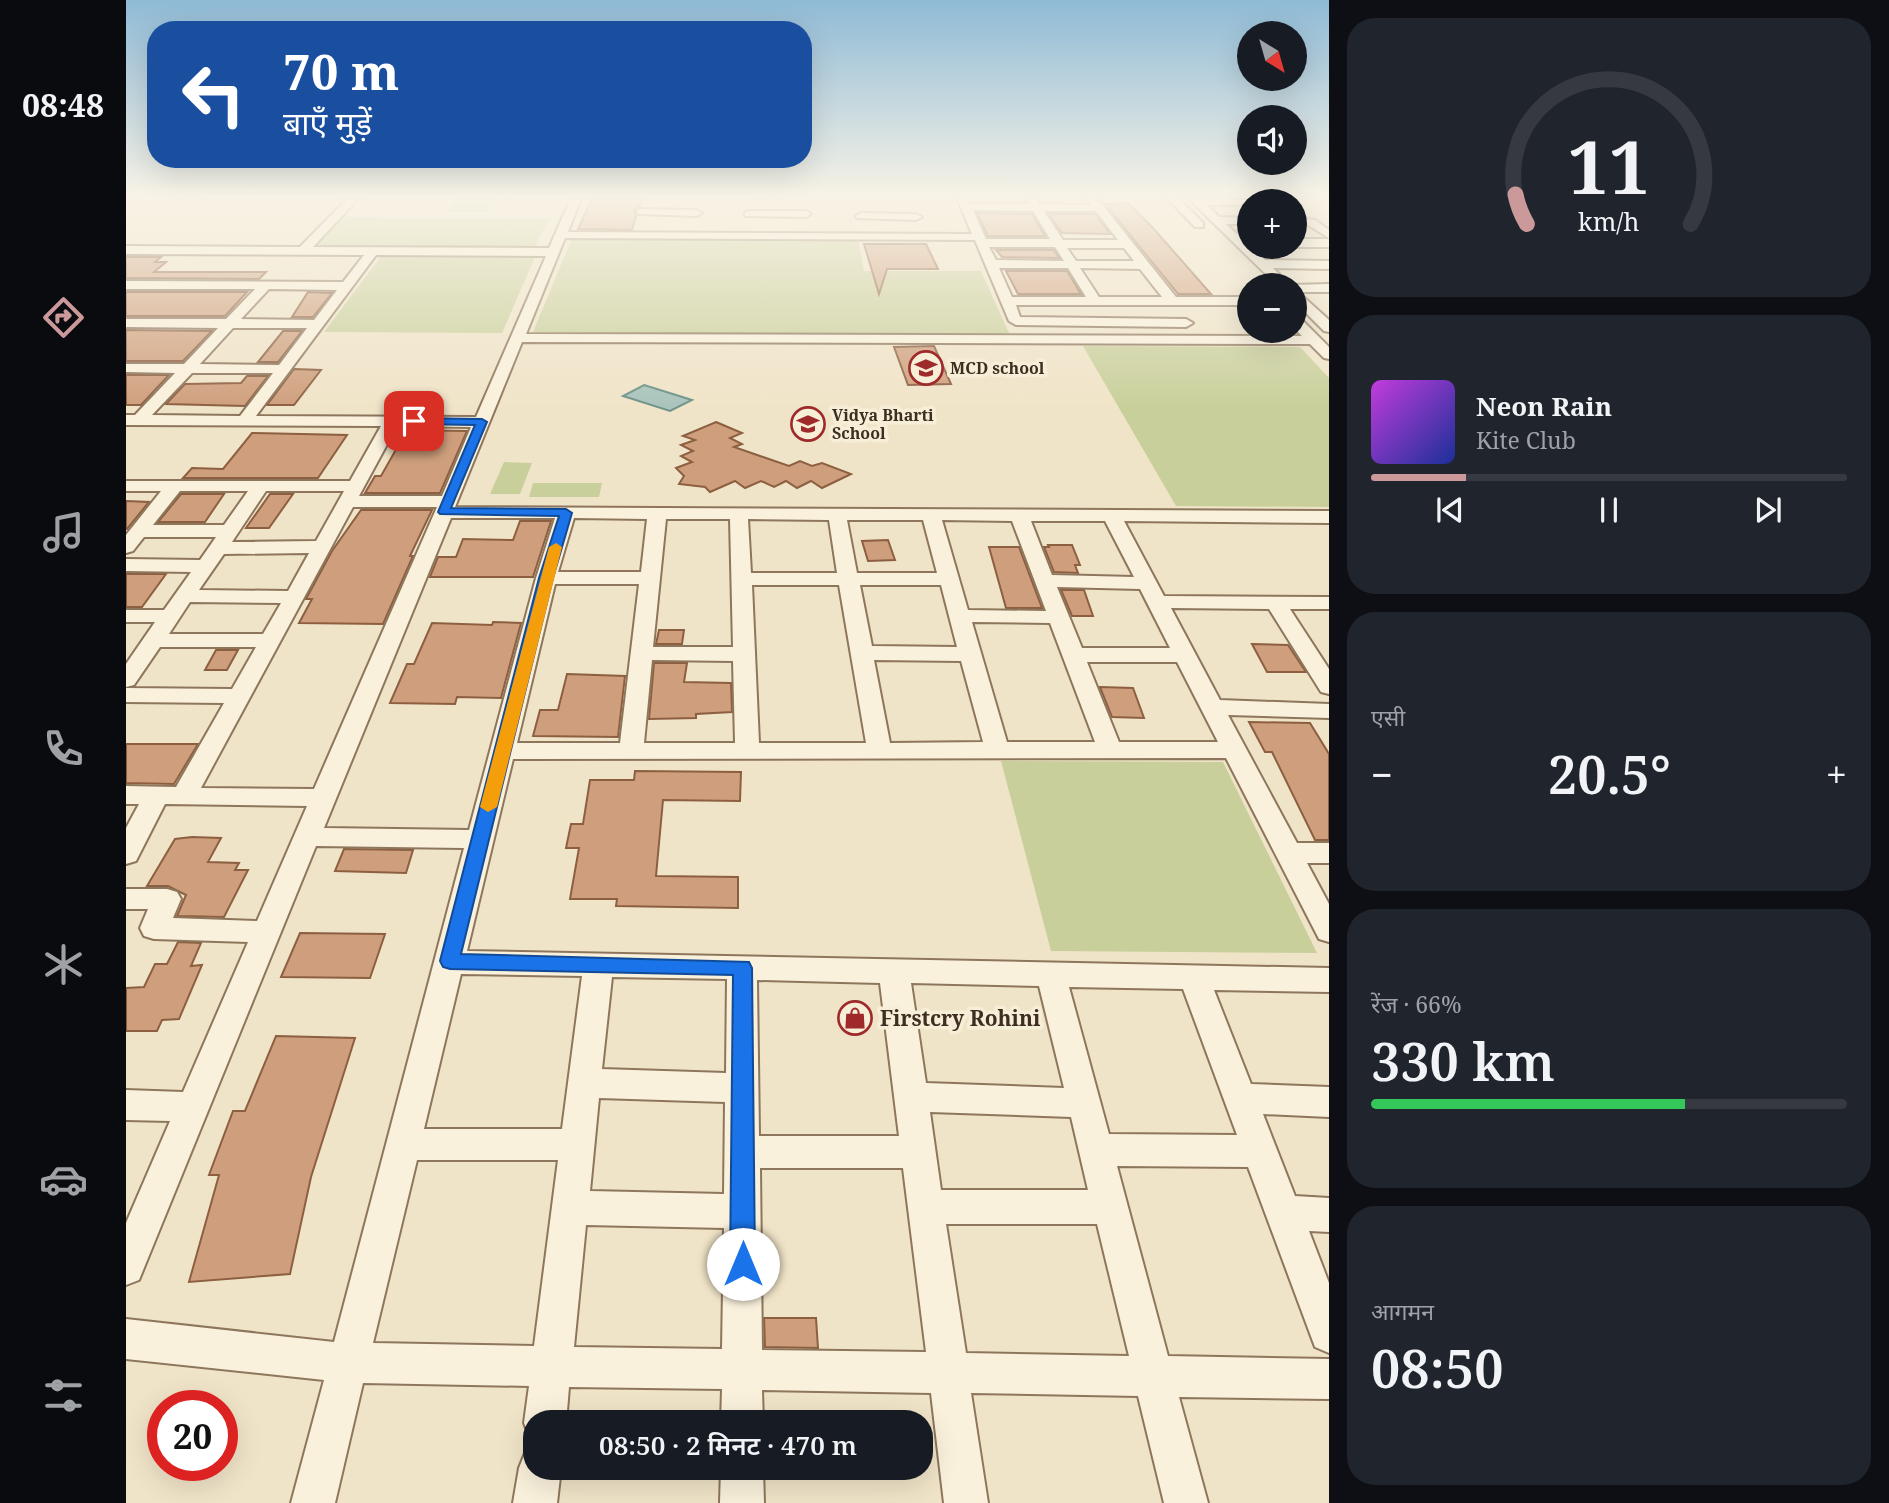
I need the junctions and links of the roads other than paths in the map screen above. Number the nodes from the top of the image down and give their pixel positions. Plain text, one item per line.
1 (207, 268) edge
2 (360, 268) edge
3 (546, 268) edge
4 (993, 268) edge
5 (1074, 268) edge
6 (1146, 268) edge
7 (126, 285) edge
8 (187, 285) junction
9 (266, 285) junction
10 (347, 286) junction
11 (1329, 288) edge
12 (1307, 293) edge
13 (1007, 301) junction
14 (1095, 301) junction
15 (1172, 301) junction
16 (1237, 301) edge
17 (1307, 305) edge
18 (1016, 321) junction
19 (1126, 322) junction
20 (126, 323) edge
21 (144, 323) junction
22 (230, 324) junction
23 (317, 324) junction
24 (1328, 325) edge
25 (1307, 333) edge
26 (517, 338) junction
27 (126, 339) edge
28 (1025, 339) junction
29 (1139, 339) junction
30 (1197, 340) junction
31 (1314, 340) junction
32 (1329, 355) edge
33 (126, 368) edge
34 (187, 369) junction
35 (284, 369) junction
36 (133, 420) edge
37 (245, 420) junction
38 (392, 421) junction
39 (482, 422) junction
40 (126, 486) edge
41 (175, 486) junction
42 (261, 486) junction
43 (352, 494) junction
44 (446, 507) junction
45 (566, 513) junction
46 (657, 513) junction
47 (739, 514) junction
48 (837, 514) junction
49 (931, 514) junction
50 (1019, 515) junction
51 (1112, 516) junction
52 (1329, 517) edge
53 (223, 540) junction
54 (130, 542) edge
55 (322, 547) junction
56 (126, 565) edge
57 (205, 566) junction
58 (546, 578) junction
59 (650, 578) junction
60 (741, 579) junction
61 (848, 579) junction
62 (949, 579) junction
63 (1044, 581) junction
64 (1153, 592) junction
65 (184, 596) junction
66 (294, 597) junction
67 (1276, 603) junction
68 (1329, 603) edge
69 (170, 616) junction
70 (959, 616) junction
71 (126, 617) edge
72 (1058, 617) junction
73 (270, 640) junction
74 (153, 641) junction
75 (642, 653) junction
76 (862, 653) junction
77 (744, 654) junction
78 (970, 654) junction
79 (1073, 655) junction
80 (1185, 655) junction
81 (126, 680) edge
82 (1329, 687) edge
83 (126, 695) edge
84 (239, 696) junction
85 (1212, 707) junction
86 (1329, 711) edge
87 (747, 750) junction
88 (879, 750) junction
89 (997, 750) junction
90 (1110, 750) junction
91 (1235, 750) junction
92 (502, 751) junction
93 (631, 751) junction
94 (126, 795) edge
95 (156, 796) junction
96 (184, 796) junction
97 (323, 798) junction
98 (307, 837) junction
99 (480, 839) junction
100 (1288, 853) junction
101 (1329, 853) edge
102 (126, 854) edge
103 (126, 899) edge
104 (1329, 931) edge
105 (267, 932) junction
106 (450, 961) junction
107 (598, 965) junction
108 (742, 968) junction
109 (894, 971) junction
110 (1051, 974) junction
111 (1194, 977) junction
112 (1329, 980) edge
113 (585, 1083) junction
114 (743, 1088) junction
115 (911, 1097) junction
116 (1240, 1098) junction
117 (1329, 1102) edge
118 (1085, 1103) junction
119 (126, 1105) edge
120 (193, 1107) junction
121 (403, 1144) junction
122 (578, 1145) junction
123 (1096, 1150) junction
124 (1260, 1151) junction
125 (742, 1152) junction
126 (918, 1152) junction
127 (926, 1207) junction
128 (1111, 1207) junction
129 (570, 1208) junction
130 (743, 1211) junction
131 (1283, 1213) junction
132 (1329, 1216) edge
133 (126, 1267) edge
134 (1329, 1333) edge
135 (126, 1339) edge
136 (348, 1363) junction
137 (551, 1367) junction
138 (743, 1370) junction
139 (948, 1373) junction
140 (1154, 1376) junction
141 (1329, 1380) edge
142 (546, 1410) edge
143 (743, 1410) edge
144 (539, 1480) edge
145 (742, 1480) edge
146 (313, 1503) edge
147 (536, 1503) edge
148 (742, 1503) edge
149 (966, 1503) edge
150 (1186, 1503) edge

1 - 8 street
2 - 10 street
3 - 26 street
4 - 13 street
5 - 14 street
6 - 15 street
7 - 8 street
8 - 9 street
8 - 21 street
9 - 10 street
9 - 22 street
10 - 23 street
11 - 12 street
13 - 14 street
13 - 18 street
14 - 15 street
15 - 16 street
17 - 24 street
18 - 19 street
18 - 28 street
19 - 29 street
19 - 30 street
20 - 21 street
21 - 22 street
21 - 27 street
22 - 23 street
22 - 34 street
23 - 35 street
25 - 31 street
26 - 28 street
26 - 39 street
28 - 29 street
29 - 30 street
30 - 31 street
31 - 32 street
33 - 34 street
34 - 35 street
34 - 36 street
35 - 37 street
36 - 37 street
37 - 38 street
38 - 39 street
38 - 43 street
39 - 44 street
40 - 41 street
41 - 42 street
41 - 54 street
42 - 43 street
42 - 53 street
43 - 44 street
43 - 55 street
44 - 45 street
44 - 97 street
45 - 46 street
45 - 58 street
46 - 47 street
46 - 59 street
47 - 48 street
47 - 60 street
48 - 49 street
48 - 61 street
49 - 50 street
49 - 62 street
50 - 51 street
50 - 63 street
51 - 52 street
51 - 64 street
53 - 54 street
53 - 55 street
53 - 57 street
55 - 66 street
56 - 57 street
57 - 65 street
58 - 59 street
58 - 92 street
59 - 75 street
60 - 61 street
60 - 77 street
61 - 62 street
61 - 76 street
62 - 70 street
63 - 64 street
63 - 72 street
64 - 67 street
64 - 80 street
65 - 66 street
65 - 69 street
66 - 73 street
67 - 68 street
67 - 82 street
69 - 71 street
69 - 74 street
70 - 72 street
70 - 78 street
72 - 79 street
73 - 74 street
73 - 84 street
74 - 81 street
75 - 77 street
75 - 93 street
76 - 78 street
76 - 88 street
77 - 87 street
78 - 89 street
79 - 80 street
79 - 90 street
80 - 85 street
83 - 84 street
84 - 96 street
85 - 86 street
85 - 91 street
87 - 88 street
87 - 93 street
88 - 89 street
89 - 90 street
90 - 91 street
91 - 100 street
92 - 93 street
92 - 99 street
94 - 95 street
95 - 96 street
95 - 102 street
96 - 97 street
97 - 98 street
98 - 99 street
98 - 105 street
99 - 106 street
100 - 101 street
100 - 104 street
103 - 105 street
105 - 120 street
106 - 107 street
106 - 121 street
107 - 108 street
107 - 113 street
108 - 109 street
108 - 114 street
109 - 110 street
109 - 115 street
110 - 111 street
110 - 118 street
111 - 112 street
111 - 116 street
113 - 114 street
113 - 122 street
114 - 125 street
115 - 118 street
115 - 126 street
116 - 117 street
116 - 124 street
118 - 123 street
119 - 120 street
120 - 133 street
121 - 122 street
121 - 136 street
122 - 129 street
123 - 124 street
123 - 128 street
124 - 131 street
125 - 126 street
125 - 130 street
126 - 127 street
127 - 128 street
127 - 139 street
128 - 140 street
129 - 130 street
129 - 137 street
130 - 138 street
131 - 132 street
131 - 134 street
135 - 136 street
136 - 137 street
136 - 146 street
137 - 138 street
137 - 142 street
138 - 139 street
138 - 143 street
139 - 140 street
139 - 149 street
140 - 141 street
140 - 150 street
144 - 147 street
145 - 148 street

